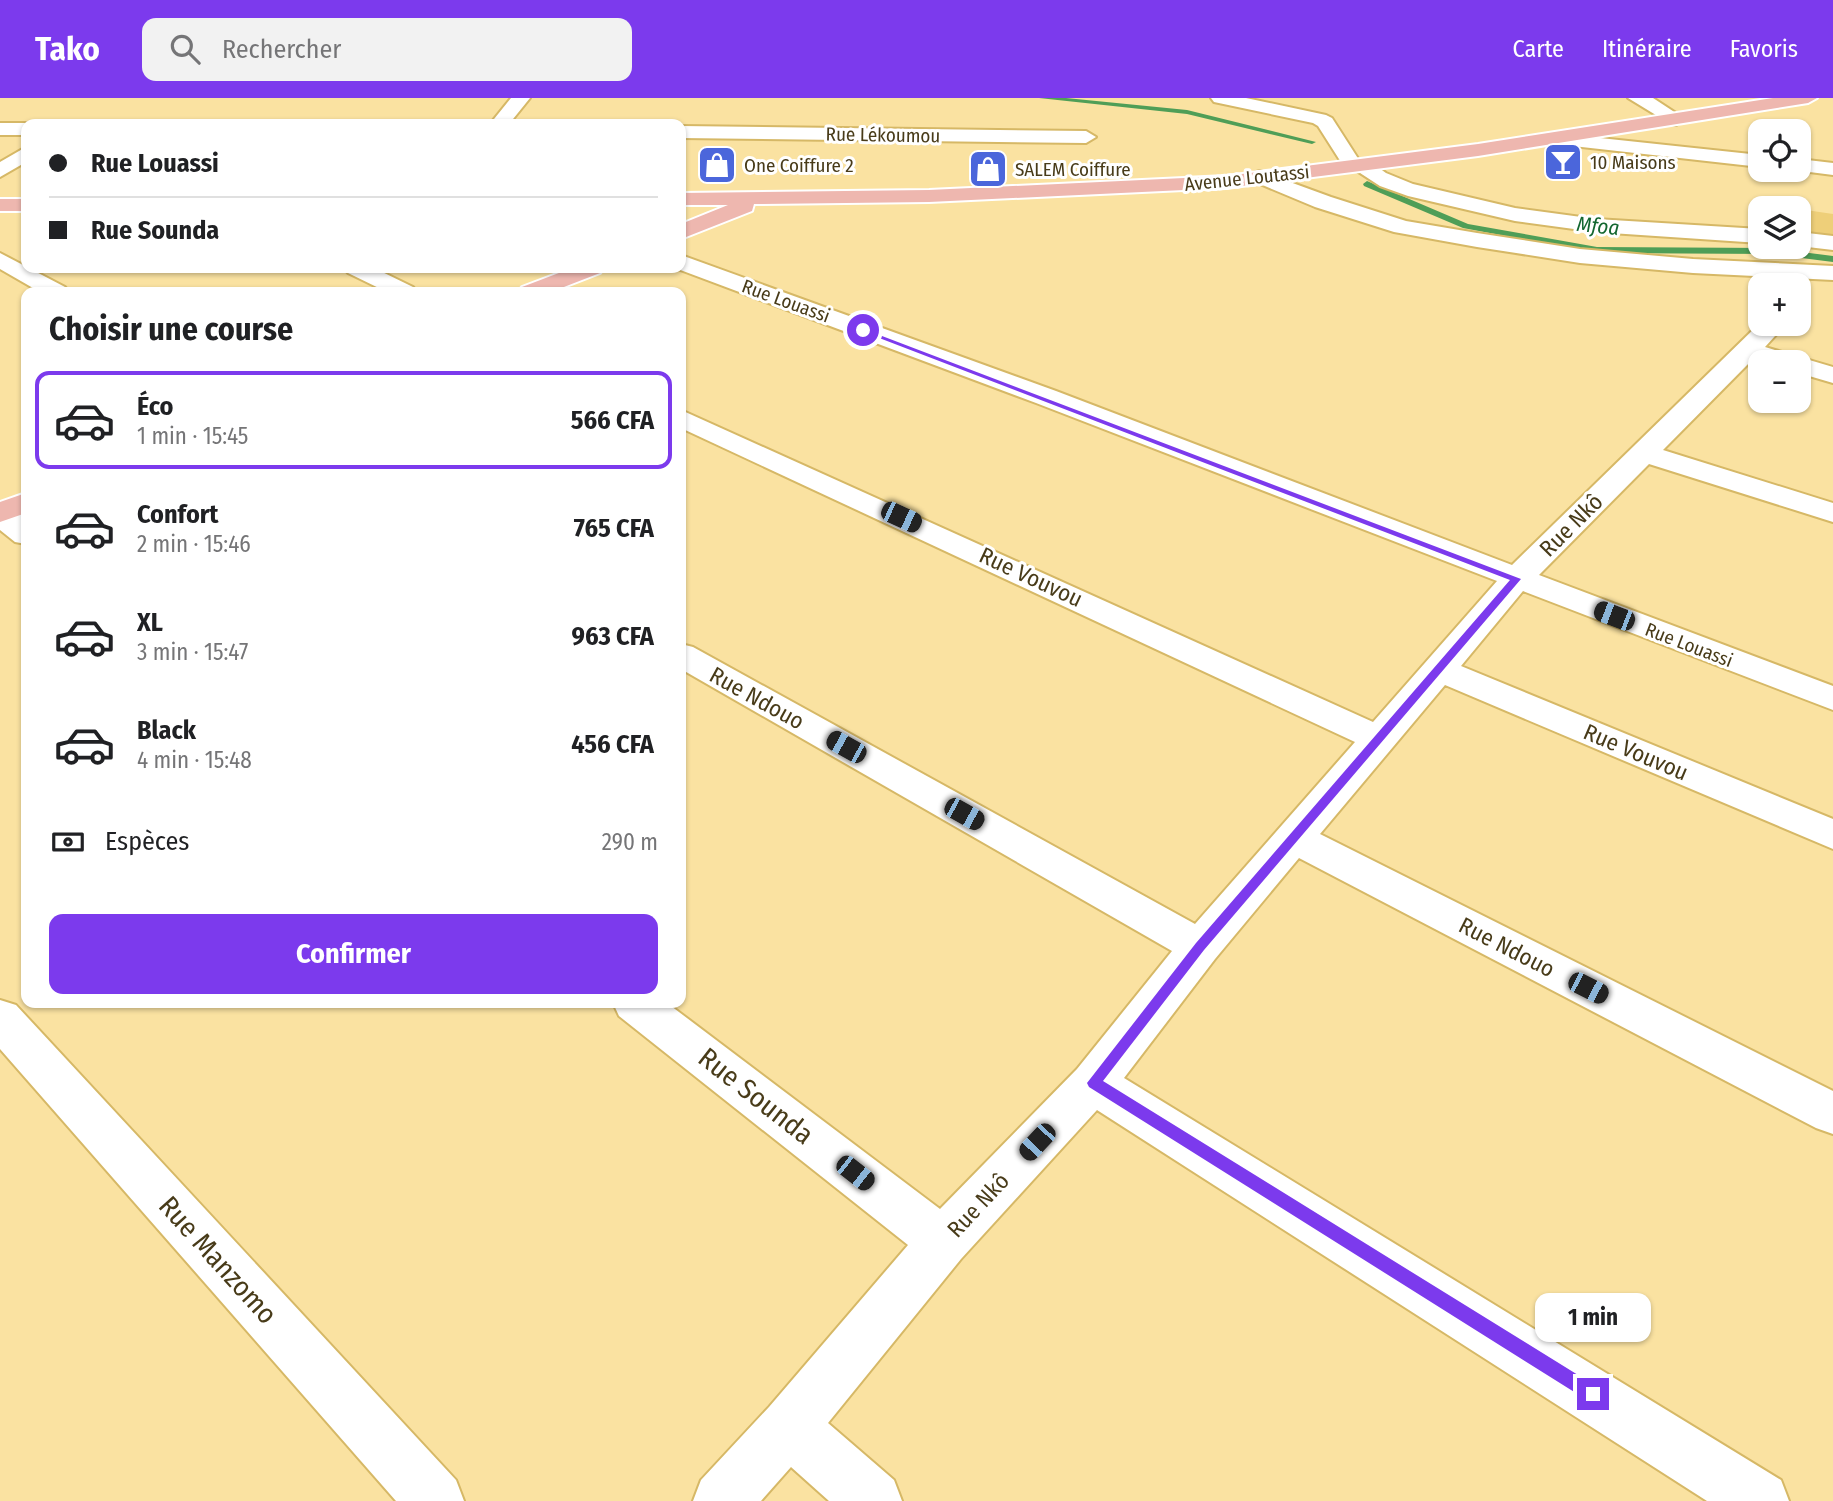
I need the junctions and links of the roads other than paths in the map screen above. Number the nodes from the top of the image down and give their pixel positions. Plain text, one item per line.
1 (521, 98) edge
2 (1220, 98) edge
3 (1637, 98) edge
4 (1808, 98) edge
5 (503, 119) edge
6 (1676, 119) junction
7 (0, 129) edge
8 (21, 129) edge
9 (686, 132) edge
10 (1086, 137) dead end
11 (1553, 139) junction
12 (21, 156) edge
13 (1748, 160) edge
14 (1358, 166) junction
15 (1811, 166) edge
16 (1833, 169) edge
17 (0, 171) edge
18 (1259, 177) junction
19 (764, 197) junction
20 (686, 200) edge
21 (0, 205) edge
22 (21, 205) edge
23 (686, 230) edge
24 (1748, 235) edge
25 (1811, 240) edge
26 (1833, 243) edge
27 (0, 260) edge
28 (686, 264) edge
29 (21, 272) edge
30 (1828, 272) edge
31 (23, 273) edge
32 (366, 273) edge
33 (579, 273) edge
34 (48, 287) edge
35 (395, 287) edge
36 (543, 287) edge
37 (1811, 287) edge
38 (1761, 337) edge
39 (1776, 350) edge
40 (1811, 369) edge
41 (1833, 375) edge
42 (686, 420) edge
43 (1644, 453) junction
44 (21, 504) edge
45 (1833, 513) edge
46 (0, 514) edge
47 (21, 532) edge
48 (1516, 579) junction
49 (686, 657) edge
50 (1438, 669) junction
51 (1833, 699) edge
52 (1379, 739) junction
53 (1833, 835) edge
54 (1294, 838) junction
55 (1200, 947) junction
56 (641, 1008) edge
57 (0, 1018) edge
58 (1093, 1083) junction
59 (1833, 1114) edge
60 (943, 1242) junction
61 (789, 1427) junction
62 (435, 1501) edge
63 (722, 1501) edge
64 (873, 1501) edge
65 (1760, 1501) edge

1 - 5 street
2 - 14 street
3 - 6 street
4 - 6 main road, Avenue Loutassi
6 - 11 main road, Avenue Loutassi
7 - 8 street
9 - 10 street, Rue Lékoumou
11 - 13 street
11 - 14 main road, Avenue Loutassi
12 - 17 street
14 - 18 main road, Avenue Loutassi
14 - 24 street
15 - 16 street
18 - 19 main road, Avenue Loutassi
18 - 30 street
19 - 20 main road, Avenue Loutassi
19 - 23 main road
21 - 22 main road
25 - 26 street
27 - 29 street
28 - 48 street, Rue Louassi
30 - 37 street
31 - 34 street
32 - 35 street
33 - 36 main road
38 - 39 street
38 - 43 street, Rue Nkô
40 - 41 street
42 - 52 street, Rue Vouvou
43 - 45 street
43 - 48 street, Rue Nkô
44 - 46 main road
46 - 47 street
48 - 50 street, Rue Nkô
48 - 51 street, Rue Louassi
49 - 55 street, Rue Ndouo
50 - 52 street, Rue Nkô
50 - 53 street, Rue Vouvou
52 - 54 street, Rue Nkô
54 - 55 street, Rue Nkô
54 - 59 street, Rue Ndouo
55 - 58 street, Rue Nkô
56 - 60 street, Rue Sounda
57 - 62 street, Rue Manzomo
58 - 60 street, Rue Nkô
58 - 65 street
60 - 61 street, Rue Nkô
61 - 63 street, Rue Nkô
61 - 64 street

